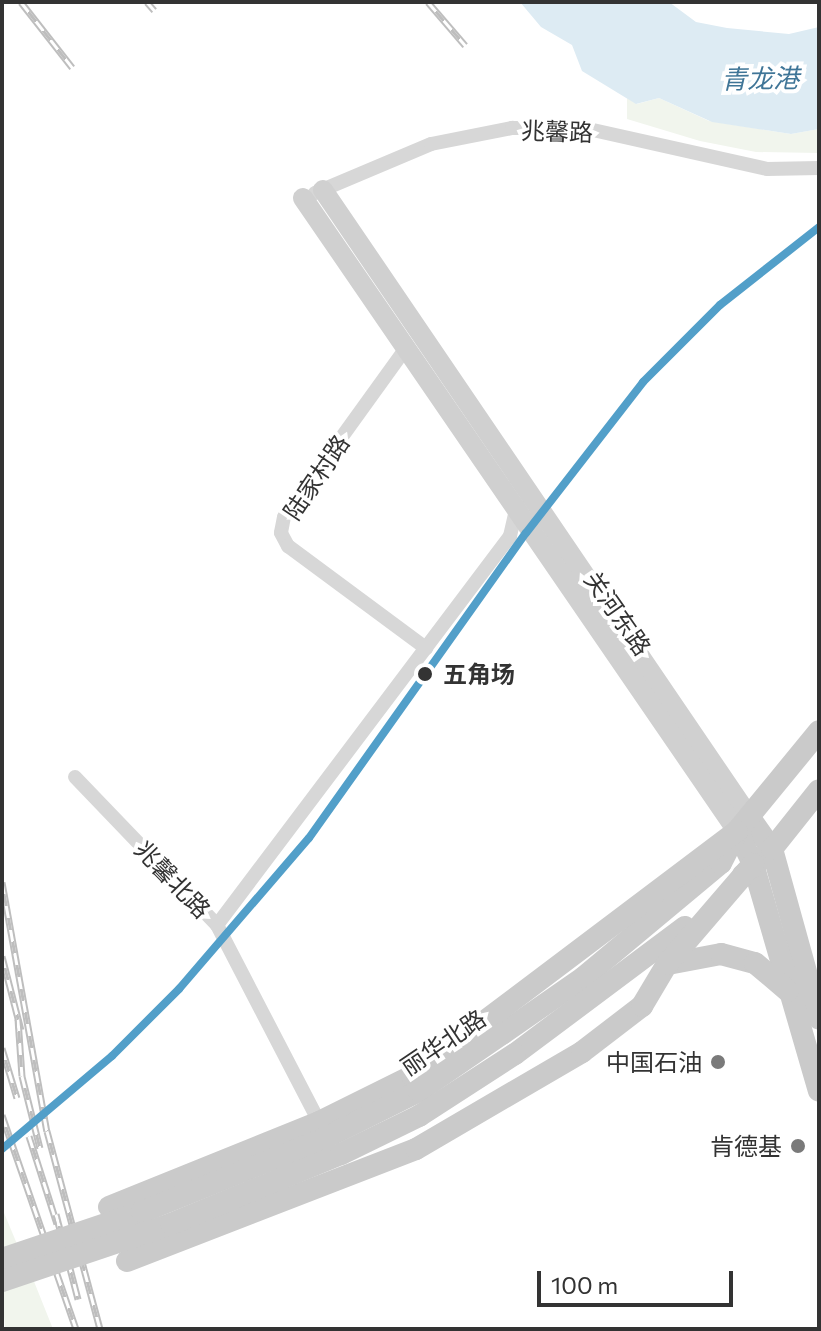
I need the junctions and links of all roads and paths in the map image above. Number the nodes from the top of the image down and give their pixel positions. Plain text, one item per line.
1 (819, 168) edge
2 (323, 190) junction
3 (303, 198) joint
4 (406, 348) junction
5 (519, 480) junction
6 (517, 512) junction
7 (426, 648) junction
8 (819, 731) edge
9 (75, 777) dead end
10 (819, 790) edge
11 (744, 825) junction
12 (772, 849) junction
13 (753, 864) junction
14 (217, 925) junction
15 (667, 964) junction
16 (790, 993) junction
17 (598, 995) junction
18 (819, 1019) edge
19 (819, 1091) edge
20 (319, 1122) junction
21 (109, 1207) dead end
22 (2, 1259) edge
23 (127, 1261) dead end
24 (2, 1281) edge

1 - 2 street, 兆馨路
2 - 3 street, 兆馨路
2 - 5 main road, 关河东路
3 - 4 main road, 关河东路
4 - 6 main road, 关河东路
4 - 7 street, 陆家村路
5 - 6 street
5 - 11 main road, 关河东路
6 - 7 street
6 - 11 main road, 关河东路
7 - 14 street
8 - 11 main road, 丽华北路
9 - 14 street, 兆馨北路
10 - 12 main road, 丽华北路
11 - 12 main road, 关河东路
11 - 13 main road, 关河东路
11 - 20 main road
11 - 22 main road, 丽华北路, bridge
12 - 13 main road, 丽华北路
12 - 18 main road, 关河东路
13 - 15 main road
13 - 16 main road, 关河东路
13 - 17 main road, 丽华北路
14 - 20 street, 兆馨北路
15 - 16 main road
15 - 17 main road
15 - 23 main road
16 - 19 main road, 关河东路
17 - 24 main road, 丽华北路, bridge
20 - 21 main road

